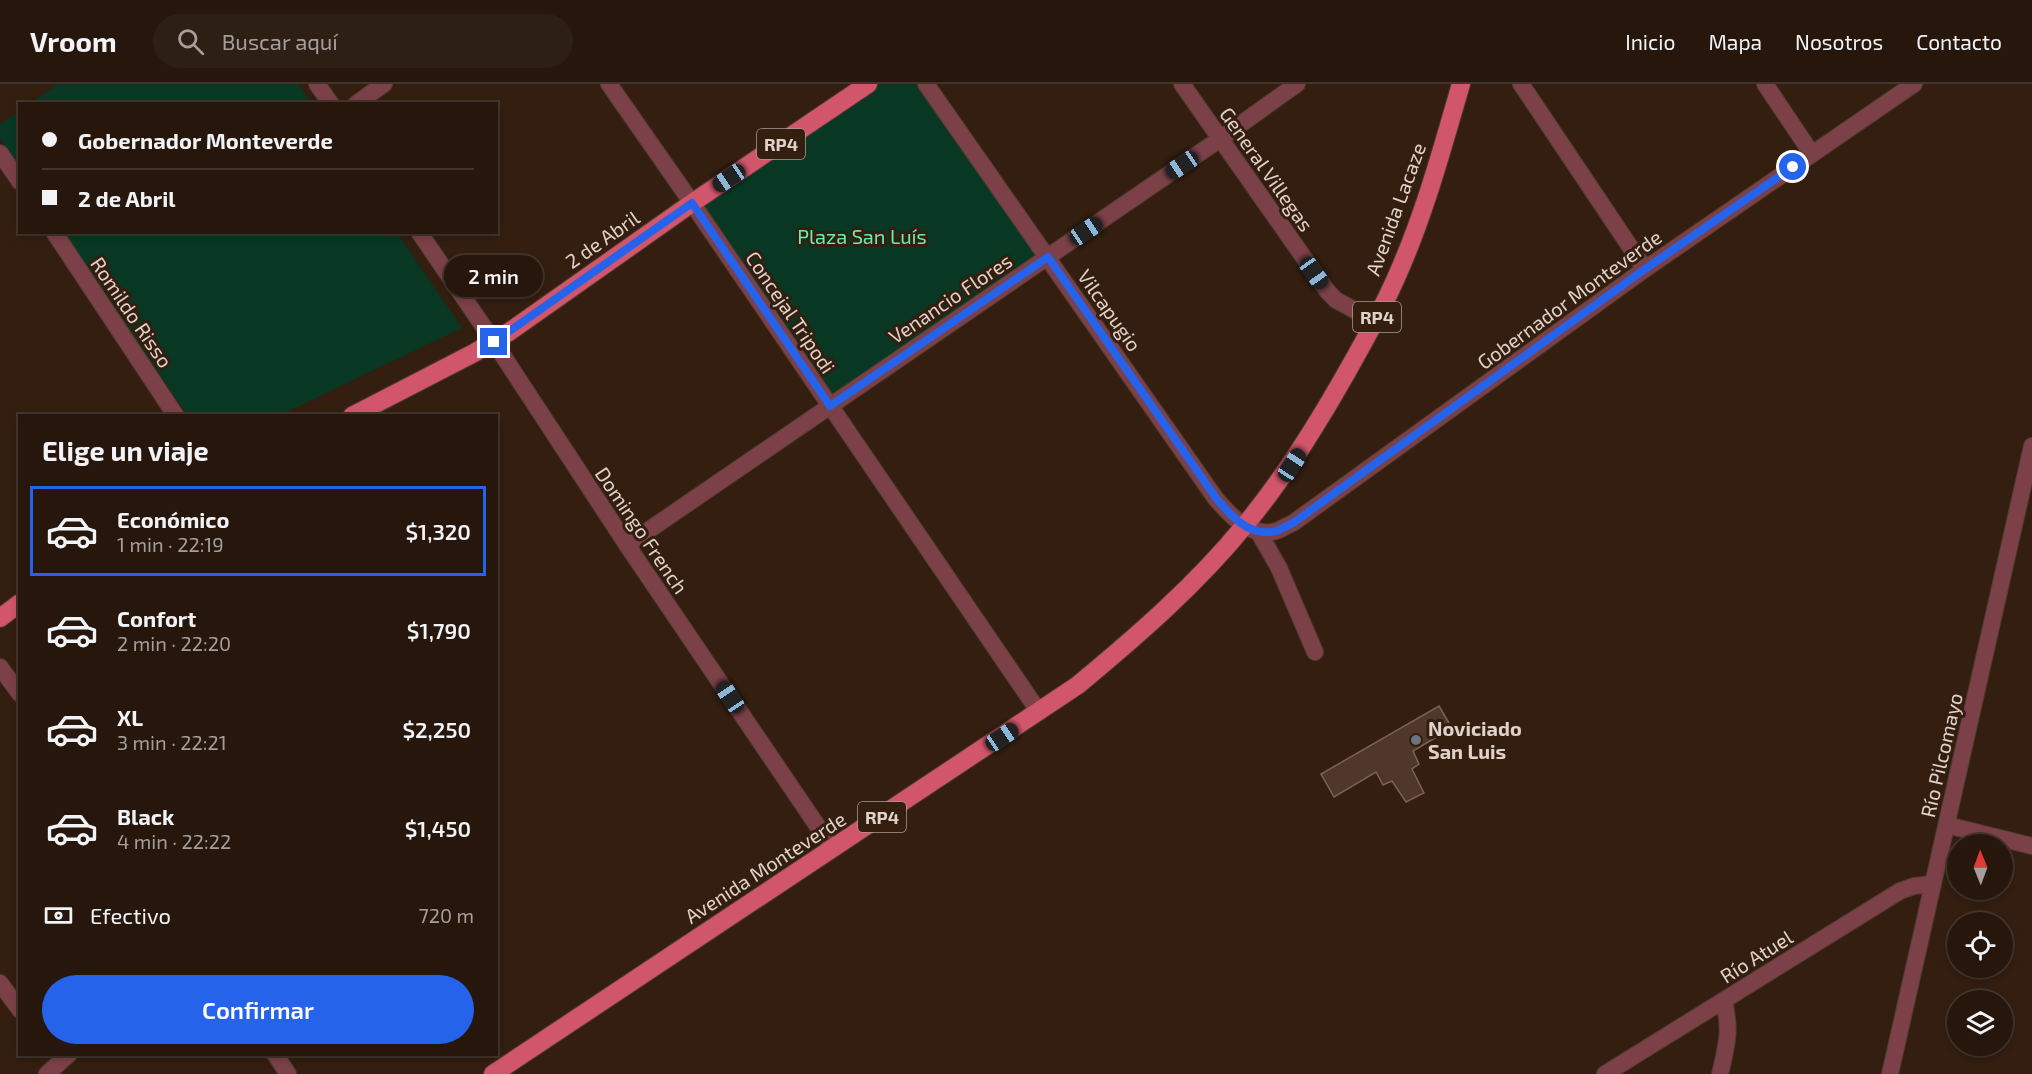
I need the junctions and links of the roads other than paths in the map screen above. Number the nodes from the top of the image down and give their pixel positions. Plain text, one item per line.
1 (317, 84) edge
2 (384, 84) edge
3 (609, 84) edge
4 (868, 84) edge
5 (926, 84) edge
6 (1182, 84) edge
7 (1297, 84) edge
8 (1461, 84) edge
9 (1521, 84) edge
10 (1765, 84) edge
11 (1914, 84) edge
12 (330, 102) edge
13 (359, 102) edge
14 (1220, 139) junction
15 (0, 153) edge
16 (1812, 154) junction
17 (18, 179) edge
18 (692, 203) junction
19 (55, 234) edge
20 (420, 234) edge
21 (1048, 257) junction
22 (1645, 269) junction
23 (1375, 321) junction
24 (494, 342) junction
25 (830, 406) junction
26 (175, 414) edge
27 (356, 414) edge
28 (2032, 446) edge
29 (1252, 529) junction
30 (627, 545) junction
31 (18, 604) edge
32 (0, 618) edge
33 (1315, 652) dead end
34 (0, 667) edge
35 (18, 691) edge
36 (1039, 712) junction
37 (1947, 825) junction
38 (2032, 846) edge
39 (833, 849) junction
40 (1933, 884) junction
41 (0, 983) edge
42 (1724, 1001) junction
43 (18, 1008) edge
44 (275, 1056) edge
45 (288, 1074) edge
46 (493, 1074) edge
47 (1605, 1074) edge
48 (1720, 1074) edge
49 (1890, 1074) edge

1 - 12 street
2 - 13 street
3 - 18 street, Concejal Tripodi
4 - 18 main road, 2 de Abril / RP4
5 - 21 street, Vilcapugio
6 - 14 street, General Villegas
7 - 14 street, Venancio Flores
8 - 23 main road, Avenida Lacaze / RP4
9 - 22 street
10 - 16 street
11 - 16 street, Gobernador Monteverde
14 - 21 street, Venancio Flores
14 - 23 street, General Villegas
15 - 17 street
16 - 22 street, Gobernador Monteverde
18 - 24 main road, 2 de Abril / RP4
18 - 25 street, Concejal Tripodi
19 - 26 street, Romildo Risso
20 - 24 street, Domingo French
21 - 25 street, Venancio Flores
21 - 29 street, Vilcapugio
22 - 29 street, Gobernador Monteverde
23 - 29 main road, Avenida Lacaze / RP4
24 - 27 main road, 2 de Abril / RP4
24 - 30 street, Domingo French
25 - 30 street, Venancio Flores
25 - 36 street, Concejal Tripodi
28 - 37 street, Río Pilcomayo
29 - 33 street, Vilcapugio
29 - 36 main road, Avenida Monteverde / RP4
30 - 39 street, Domingo French
31 - 32 main road
34 - 35 street
36 - 39 main road, Avenida Monteverde / RP4
37 - 38 street
37 - 40 street, Río Pilcomayo
39 - 46 main road, Avenida Monteverde / RP4
40 - 42 street, Río Atuel
40 - 49 street, Río Pilcomayo
41 - 43 street
42 - 47 street, Río Atuel
42 - 48 street
44 - 45 street

